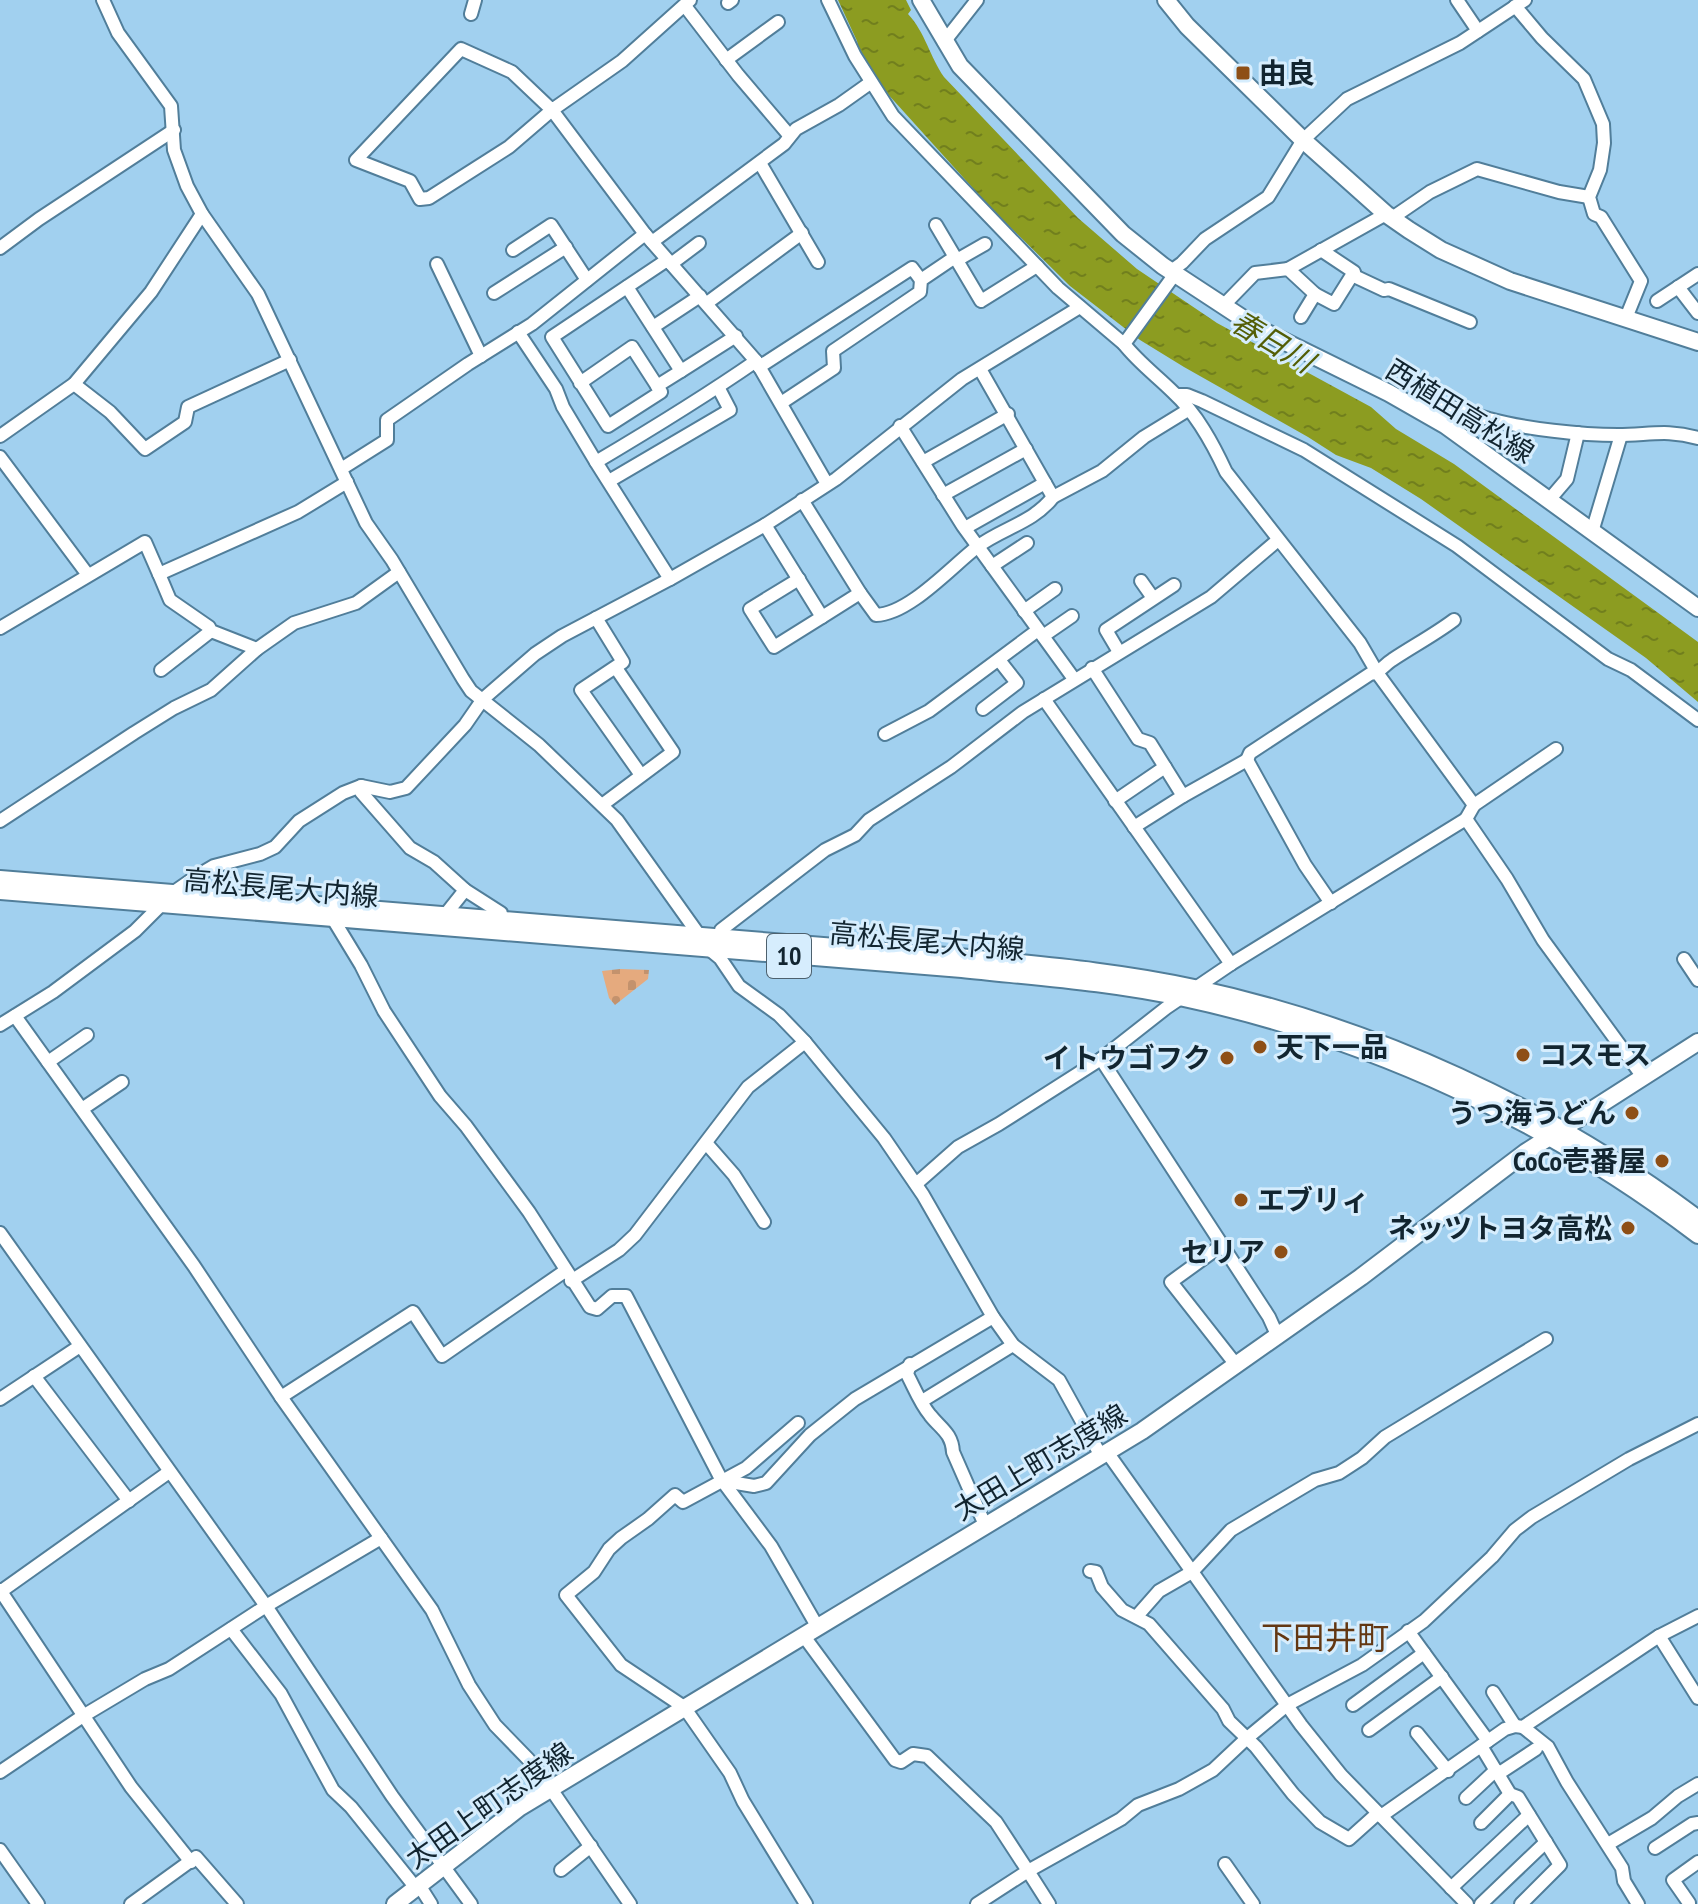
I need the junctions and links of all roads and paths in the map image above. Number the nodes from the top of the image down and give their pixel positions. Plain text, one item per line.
1 (103, 0) edge
2 (475, 0) edge
3 (828, 0) edge
4 (921, 0) edge
5 (977, 0) edge
6 (1166, 0) edge
7 (1457, 0) edge
8 (688, 3) edge
9 (1520, 3) edge
10 (471, 14) dead end
11 (778, 22) dead end
12 (1478, 31) junction
13 (944, 42) junction
14 (726, 60) junction
15 (870, 83) junction
16 (552, 110) junction
17 (174, 130) junction
18 (789, 135) junction
19 (1303, 140) junction
20 (760, 163) junction
21 (1589, 197) junction
22 (202, 214) junction
23 (1389, 216) junction
24 (936, 225) dead end
25 (802, 233) junction
26 (648, 238) junction
27 (699, 243) dead end
28 (985, 244) dead end
29 (566, 247) junction
30 (0, 248) edge
31 (513, 250) dead end
32 (1321, 250) junction
33 (956, 259) junction
34 (669, 262) junction
35 (818, 262) dead end
36 (437, 264) dead end
37 (1037, 266) junction
38 (1288, 269) junction
39 (1698, 274) edge
40 (1352, 275) junction
41 (1168, 278) junction
42 (587, 280) junction
43 (921, 280) junction
44 (627, 287) junction
45 (1678, 287) junction
46 (494, 293) dead end
47 (1315, 294) junction
48 (704, 300) junction
49 (1657, 301) dead end
50 (1223, 306) junction
51 (1080, 307) junction
52 (1698, 313) edge
53 (1301, 317) dead end
54 (1626, 318) junction
55 (1470, 322) dead end
56 (653, 327) junction
57 (518, 332) junction
58 (736, 336) junction
59 (1127, 341) junction
60 (1698, 342) edge
61 (481, 356) junction
62 (290, 360) junction
63 (758, 364) junction
64 (980, 369) junction
65 (681, 371) junction
66 (580, 383) junction
67 (74, 384) junction
68 (657, 386) junction
69 (718, 387) junction
70 (1177, 395) junction
71 (1405, 402) junction
72 (781, 403) junction
73 (1188, 410) junction
74 (1008, 414) junction
75 (900, 426) junction
76 (1578, 433) junction
77 (1621, 435) junction
78 (0, 436) edge
79 (1698, 438) edge
80 (1026, 449) junction
81 (0, 457) edge
82 (596, 462) junction
83 (923, 462) junction
84 (341, 469) junction
85 (609, 481) junction
86 (347, 482) junction
87 (1045, 483) junction
88 (827, 484) junction
89 (943, 495) junction
90 (1053, 497) junction
91 (802, 500) junction
92 (1549, 500) junction
93 (765, 525) junction
94 (965, 528) junction
95 (1592, 532) junction
96 (1278, 540) junction
97 (1027, 543) dead end
98 (978, 546) junction
99 (992, 566) junction
100 (399, 572) junction
101 (159, 574) junction
102 (88, 575) junction
103 (670, 579) junction
104 (799, 579) junction
105 (1141, 581) dead end
106 (1174, 585) dead end
107 (1055, 589) dead end
108 (860, 593) junction
109 (1153, 598) junction
110 (1698, 608) edge
111 (1024, 611) junction
112 (1072, 616) dead end
113 (822, 617) junction
114 (596, 618) junction
115 (1454, 620) dead end
116 (0, 628) edge
117 (211, 631) junction
118 (1041, 633) junction
119 (257, 649) junction
120 (1119, 652) junction
121 (999, 660) junction
122 (616, 668) junction
123 (1092, 668) junction
124 (161, 670) dead end
125 (1378, 673) junction
126 (1074, 679) junction
127 (483, 699) junction
128 (1044, 699) junction
129 (983, 709) dead end
130 (1698, 720) edge
131 (885, 734) dead end
132 (1556, 749) dead end
133 (1247, 760) junction
134 (1165, 767) junction
135 (641, 775) junction
136 (361, 786) junction
137 (1183, 796) junction
138 (1115, 801) junction
139 (602, 805) junction
140 (1474, 805) junction
141 (1466, 819) junction
142 (0, 821) edge
143 (1134, 827) junction
144 (0, 879) edge
145 (465, 890) junction
146 (0, 891) edge
147 (167, 898) junction
148 (1331, 903) junction
149 (329, 913) junction
150 (445, 915) junction
151 (501, 921) junction
152 (709, 941) junction
153 (1684, 959) dead end
154 (1231, 964) junction
155 (1698, 980) edge
156 (1188, 993) junction
157 (15, 1016) junction
158 (0, 1025) edge
159 (87, 1035) dead end
160 (805, 1042) junction
161 (1698, 1042) edge
162 (1101, 1059) junction
163 (48, 1062) junction
164 (1643, 1077) junction
165 (122, 1082) dead end
166 (82, 1109) junction
167 (1557, 1132) junction
168 (706, 1143) junction
169 (916, 1184) junction
170 (1698, 1219) edge
171 (764, 1222) dead end
172 (0, 1233) edge
173 (1698, 1235) edge
174 (1222, 1245) junction
175 (568, 1276) junction
176 (993, 1317) junction
177 (1278, 1337) junction
178 (1546, 1339) dead end
179 (1013, 1345) junction
180 (80, 1346) junction
181 (910, 1364) junction
182 (1237, 1366) junction
183 (34, 1376) junction
184 (281, 1397) junction
185 (0, 1399) edge
186 (922, 1401) junction
187 (798, 1423) dead end
188 (1698, 1424) edge
189 (1104, 1454) junction
190 (169, 1472) junction
191 (725, 1481) junction
192 (129, 1501) junction
193 (985, 1525) junction
194 (381, 1538) junction
195 (1090, 1571) dead end
196 (1192, 1572) junction
197 (0, 1591) edge
198 (266, 1606) junction
199 (1137, 1616) junction
200 (1698, 1616) edge
201 (231, 1629) junction
202 (810, 1630) junction
203 (1408, 1631) junction
204 (1659, 1636) junction
205 (1424, 1653) junction
206 (1442, 1677) junction
207 (1493, 1692) dead end
208 (1698, 1698) edge
209 (1287, 1705) junction
210 (1353, 1705) dead end
211 (684, 1707) junction
212 (83, 1716) junction
213 (1519, 1726) junction
214 (1369, 1730) dead end
215 (1417, 1733) dead end
216 (1246, 1739) junction
217 (1485, 1743) junction
218 (1536, 1749) dead end
219 (1448, 1771) junction
220 (0, 1772) edge
221 (1497, 1772) junction
222 (1698, 1784) edge
223 (551, 1789) junction
224 (1510, 1794) junction
225 (1466, 1798) dead end
226 (1380, 1814) junction
227 (1529, 1815) junction
228 (1481, 1823) dead end
229 (1698, 1823) edge
230 (1546, 1842) junction
231 (1608, 1844) junction
232 (591, 1846) junction
233 (1655, 1848) dead end
234 (0, 1850) edge
235 (191, 1862) junction
236 (1698, 1862) edge
237 (1225, 1864) dead end
238 (443, 1866) junction
239 (561, 1870) dead end
240 (1028, 1871) junction
241 (417, 1886) junction
242 (1451, 1888) junction
243 (1698, 1897) edge
244 (628, 1900) edge
245 (38, 1904) edge
246 (131, 1904) edge
247 (237, 1904) edge
248 (395, 1904) edge
249 (431, 1904) edge
250 (471, 1904) edge
251 (614, 1904) edge
252 (806, 1904) edge
253 (977, 1904) edge
254 (1049, 1904) edge
255 (1253, 1904) edge
256 (1467, 1904) edge
257 (1481, 1904) edge
258 (1521, 1904) edge
259 (1638, 1904) edge
260 (1688, 1904) edge

1 - 17 street
2 - 10 street
3 - 15 street
4 - 13 main road, 西植田高松線
5 - 13 street
6 - 19 main road
7 - 12 street
8 - 14 street
8 - 16 street
9 - 12 street
9 - 21 street
11 - 14 street
12 - 19 street
13 - 41 main road, 西植田高松線
14 - 18 street
15 - 18 street
15 - 37 street
16 - 16 street
16 - 26 street
17 - 22 street
17 - 30 street
18 - 20 street
19 - 23 main road
19 - 41 street
20 - 25 street
20 - 26 street
21 - 23 street
21 - 54 street
22 - 62 street
22 - 67 street
23 - 32 street
23 - 54 main road
24 - 33 street
25 - 35 street
25 - 48 street
26 - 34 street
26 - 42 street
27 - 34 street
28 - 33 street
29 - 31 street
29 - 42 street
29 - 46 street
32 - 38 street
32 - 40 street
33 - 37 street
33 - 43 street
34 - 44 street
34 - 48 street
36 - 61 street
37 - 51 street
38 - 47 street
38 - 50 street
39 - 45 street
40 - 47 street
40 - 55 street
41 - 50 main road, 西植田高松線
41 - 59 street
42 - 57 street
43 - 63 street
43 - 72 street
44 - 56 street
44 - 66 street
45 - 49 street
45 - 52 street
47 - 53 street
48 - 56 street
48 - 58 street
50 - 71 main road, 西植田高松線
51 - 59 street
51 - 64 street
54 - 60 main road
56 - 65 street
57 - 61 street
57 - 82 street
58 - 63 street
58 - 65 street
59 - 70 street
61 - 84 street
62 - 67 street
62 - 84 street
63 - 69 street
63 - 72 street
64 - 74 street
64 - 75 street
65 - 68 street
66 - 68 street
66 - 68 street
67 - 78 street
69 - 82 street
69 - 85 street
70 - 73 street
70 - 130 street
71 - 76 street
71 - 92 main road, 西植田高松線
72 - 88 street
73 - 90 street
73 - 96 street
74 - 80 street
74 - 83 street
75 - 83 street
75 - 88 street
76 - 77 street
76 - 92 street
77 - 79 street
77 - 95 street
80 - 87 street
80 - 89 street
81 - 102 street
82 - 85 street
83 - 89 street
84 - 86 street
85 - 103 street
86 - 100 street
86 - 101 street
87 - 90 street
87 - 94 street
88 - 91 street
89 - 94 street
90 - 98 street
91 - 93 street
91 - 108 street
92 - 95 main road, 西植田高松線
93 - 103 street
93 - 104 street
94 - 98 street
95 - 110 main road, 西植田高松線
96 - 120 street
96 - 125 street
97 - 99 street
98 - 99 street
98 - 108 street
99 - 111 street
100 - 119 street
100 - 127 street
101 - 102 street
101 - 117 street
102 - 116 street
103 - 114 street
104 - 113 street
104 - 113 street
105 - 109 street
106 - 109 street
107 - 111 street
108 - 113 street
109 - 120 street
111 - 118 street
112 - 118 street
114 - 122 street
114 - 127 street
115 - 125 street
117 - 119 street
117 - 124 street
118 - 121 street
118 - 126 street
119 - 142 street
120 - 123 street
121 - 129 street
121 - 131 street
122 - 135 street
122 - 135 street
123 - 126 street
123 - 134 street
125 - 133 street
125 - 140 street
126 - 128 street
127 - 136 street
127 - 139 street
128 - 138 street
128 - 152 street
132 - 140 street
133 - 137 street
133 - 148 street
134 - 137 street
134 - 138 street
135 - 139 street
136 - 145 street
136 - 147 street
137 - 143 street
138 - 143 street
139 - 152 street
140 - 141 street
141 - 148 street
141 - 164 street
143 - 154 street
144 - 147 main road, 高松長尾大内線 / 10
145 - 150 street
145 - 151 street
146 - 147 main road, 高松長尾大内線 / 10
147 - 149 main road, 高松長尾大内線 / 10
147 - 157 street
148 - 154 street
149 - 150 main road, 高松長尾大内線 / 10
149 - 152 main road, 高松長尾大内線 / 10
149 - 175 street
150 - 151 main road, 高松長尾大内線 / 10
151 - 152 main road, 高松長尾大内線 / 10
152 - 156 main road, 高松長尾大内線 / 10
152 - 160 street
153 - 155 street
154 - 156 street
156 - 162 street
156 - 167 main road, 高松長尾大内線 / 10
157 - 158 street
157 - 163 street
159 - 163 street
160 - 168 street
160 - 169 street
161 - 164 main road, 太田上町志度線
162 - 169 street
162 - 174 street
163 - 166 street
164 - 167 main road, 太田上町志度線
165 - 166 street
166 - 184 street
167 - 170 main road, 高松長尾大内線 / 10
167 - 173 main road, 高松長尾大内線 / 10
167 - 177 main road, 太田上町志度線
168 - 171 street
168 - 175 street
169 - 176 street
172 - 180 street
174 - 177 street
174 - 182 street
175 - 184 street
175 - 191 street
176 - 179 street
176 - 181 street
177 - 182 main road, 太田上町志度線
178 - 196 street
179 - 186 street
179 - 189 street
180 - 183 street
180 - 190 street
181 - 186 street
181 - 191 street
182 - 189 main road, 太田上町志度線
183 - 185 street
183 - 192 street
184 - 194 street
186 - 193 street
187 - 191 street
188 - 203 street
189 - 193 main road, 太田上町志度線
189 - 196 street
190 - 192 street
190 - 198 street
191 - 202 street
191 - 211 street
192 - 197 street
193 - 202 main road, 太田上町志度線
194 - 198 street
194 - 223 street
195 - 199 street
196 - 199 street
196 - 209 street
197 - 212 street
198 - 201 street
198 - 238 street
199 - 216 street
200 - 204 street
201 - 212 street
201 - 241 street
202 - 211 main road, 太田上町志度線
202 - 240 street
203 - 205 street
203 - 209 street
204 - 208 street
204 - 213 street
205 - 206 street
205 - 210 street
206 - 214 street
206 - 217 street
207 - 213 street
209 - 216 street
209 - 226 street
211 - 223 main road, 太田上町志度線
211 - 252 street
212 - 220 street
212 - 235 street
213 - 217 street
213 - 231 street
215 - 219 street
216 - 226 street
216 - 240 street
217 - 219 street
217 - 221 street
218 - 221 street
219 - 226 street
221 - 224 street
221 - 225 street
222 - 231 street
223 - 232 street
223 - 238 main road, 太田上町志度線
224 - 227 street
224 - 228 street
226 - 242 street
227 - 230 street
227 - 242 street
229 - 233 street
230 - 257 street
230 - 258 street
231 - 259 street
232 - 239 street
232 - 244 street
234 - 245 street
235 - 246 street
235 - 247 street
236 - 260 street
237 - 255 street
238 - 241 main road, 太田上町志度線
238 - 250 street
240 - 253 street
240 - 254 street
241 - 248 main road, 太田上町志度線
241 - 249 street
242 - 256 street
243 - 260 street
244 - 251 street

